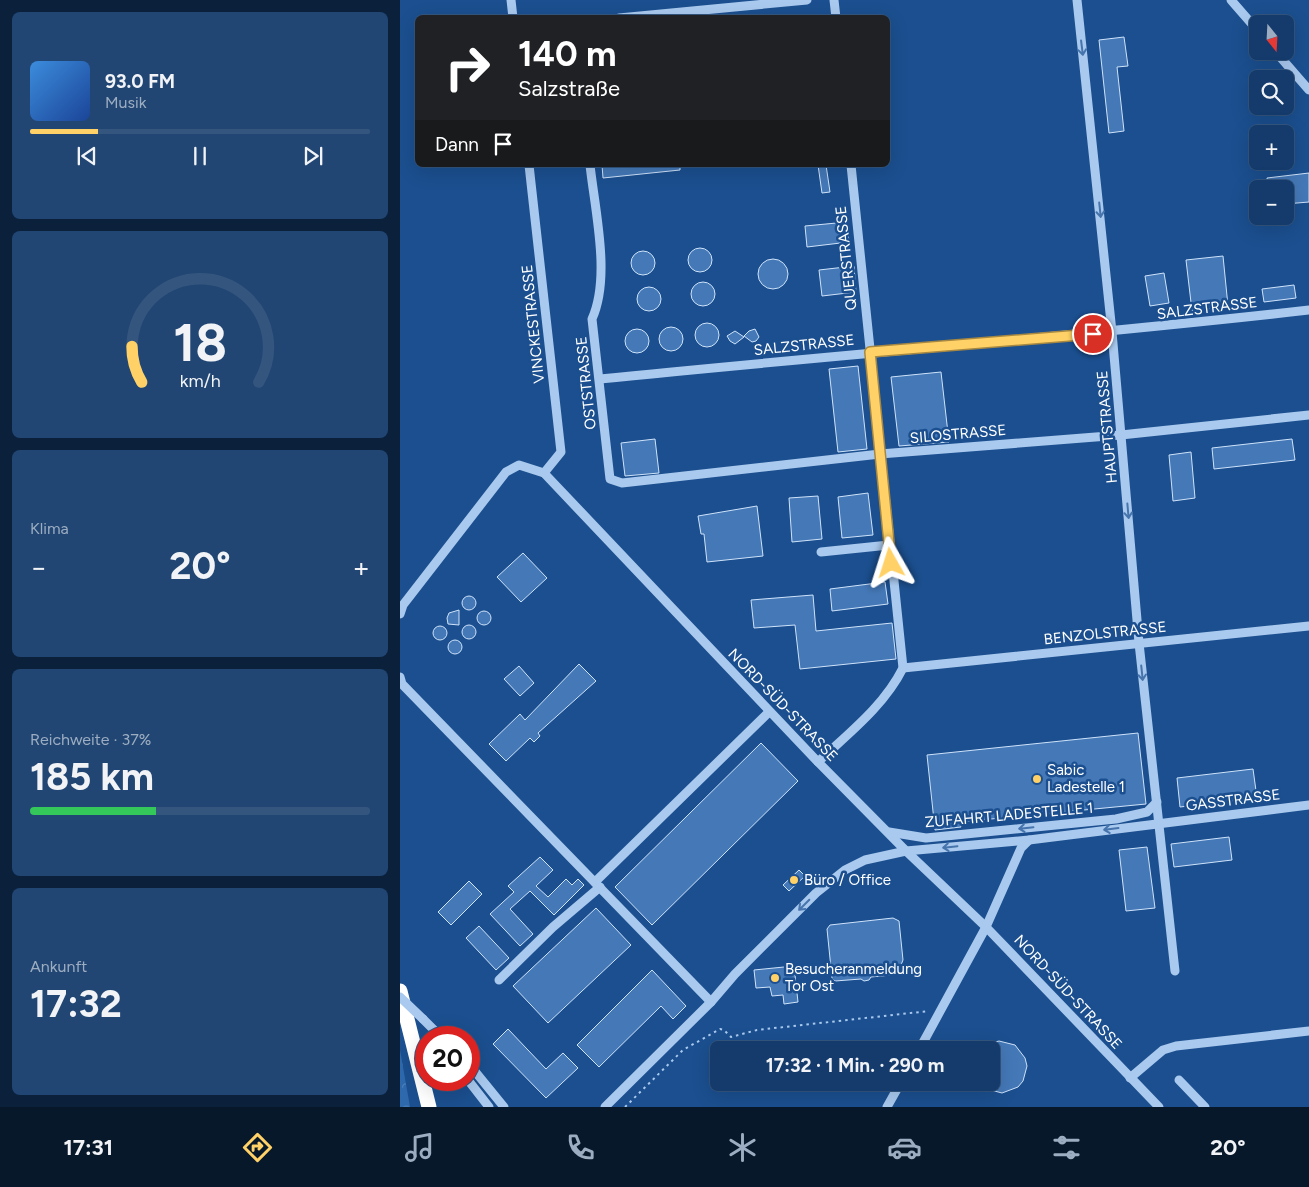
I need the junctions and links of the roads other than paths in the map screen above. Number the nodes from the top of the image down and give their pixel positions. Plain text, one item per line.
1 (511, 0) edge
2 (807, 0) edge
3 (834, 0) edge
4 (1077, 0) edge
5 (1231, 0) edge
6 (513, 15) edge
7 (650, 15) edge
8 (836, 15) edge
9 (1249, 21) edge
10 (1283, 60) edge
11 (1309, 90) edge
12 (529, 167) edge
13 (590, 167) edge
14 (851, 167) edge
15 (1309, 310) edge
16 (1112, 332) junction
17 (870, 352) junction
18 (600, 379) junction
19 (1309, 415) edge
20 (1121, 435) junction
21 (880, 454) junction
22 (544, 474) junction
23 (610, 479) joint
24 (889, 545) junction
25 (821, 552) dead end
26 (400, 614) edge
27 (1309, 626) edge
28 (1139, 643) junction
29 (903, 668) junction
30 (400, 676) edge
31 (769, 712) junction
32 (818, 762) junction
33 (1157, 802) junction
34 (1309, 806) edge
35 (1160, 823) junction
36 (889, 832) junction
37 (1029, 840) junction
38 (906, 851) junction
39 (597, 884) junction
40 (986, 927) junction
41 (1175, 971) dead end
42 (499, 980) dead end
43 (400, 991) edge
44 (400, 997) edge
45 (711, 1002) junction
46 (423, 1019) junction
47 (428, 1026) edge
48 (430, 1026) edge
49 (1309, 1031) edge
50 (924, 1041) edge
51 (480, 1078) edge
52 (1130, 1078) junction
53 (1179, 1080) dead end
54 (477, 1091) edge
55 (896, 1091) edge
56 (430, 1107) edge
57 (489, 1107) edge
58 (504, 1107) edge
59 (605, 1107) edge
60 (887, 1107) edge
61 (1159, 1107) edge
62 (1205, 1107) edge

1 - 6 street
2 - 7 street
3 - 8 street
4 -> 16 street, HAUPTSTRASSE
5 - 9 street
10 - 11 street
12 - 22 street, VINCKESTRASSE
13 - 18 street, OSTSTRASSE
14 - 17 street, QUERSTRASSE
15 - 16 street, SALZSTRASSE
16 - 17 street, SALZSTRASSE
16 - 20 street, HAUPTSTRASSE
17 - 18 street, SALZSTRASSE
17 - 21 street, QUERSTRASSE
18 - 23 street, OSTSTRASSE
19 - 20 street, SILOSTRASSE
20 - 21 street, SILOSTRASSE
20 -> 28 street, HAUPTSTRASSE
21 - 23 street, SILOSTRASSE
21 - 24 street, QUERSTRASSE
22 - 26 street, NORD-SÜD-STRASSE
22 - 31 street, NORD-SÜD-STRASSE
24 - 25 street
24 - 29 street, QUERSTRASSE
27 - 28 street, BENZOLSTRASSE
28 - 29 street, BENZOLSTRASSE
28 -> 33 street, HAUPTSTRASSE
29 - 32 street
30 - 39 street
31 - 32 street, NORD-SÜD-STRASSE
31 - 39 street
32 - 36 street, NORD-SÜD-STRASSE
33 - 35 street, HAUPTSTRASSE
33 -> 36 street, ZUFAHRT LADESTELLE 1
34 - 35 street, GASSTRASSE
35 -> 37 street, GASSTRASSE
35 - 41 street, HAUPTSTRASSE
36 - 38 street, NORD-SÜD-STRASSE
37 -> 38 street, GASSTRASSE
37 - 40 street
38 - 40 street, NORD-SÜD-STRASSE
38 -> 45 street, GASSTRASSE
39 - 42 street
39 - 45 street
40 - 50 street
40 - 52 street, NORD-SÜD-STRASSE
43 - 56 highway
44 - 46 street, bridge
45 - 59 street, GASSTRASSE
46 - 47 street
46 - 48 street
49 - 52 street
51 - 58 street
52 - 61 street, NORD-SÜD-STRASSE
53 - 62 street
54 - 57 street
55 - 60 street

